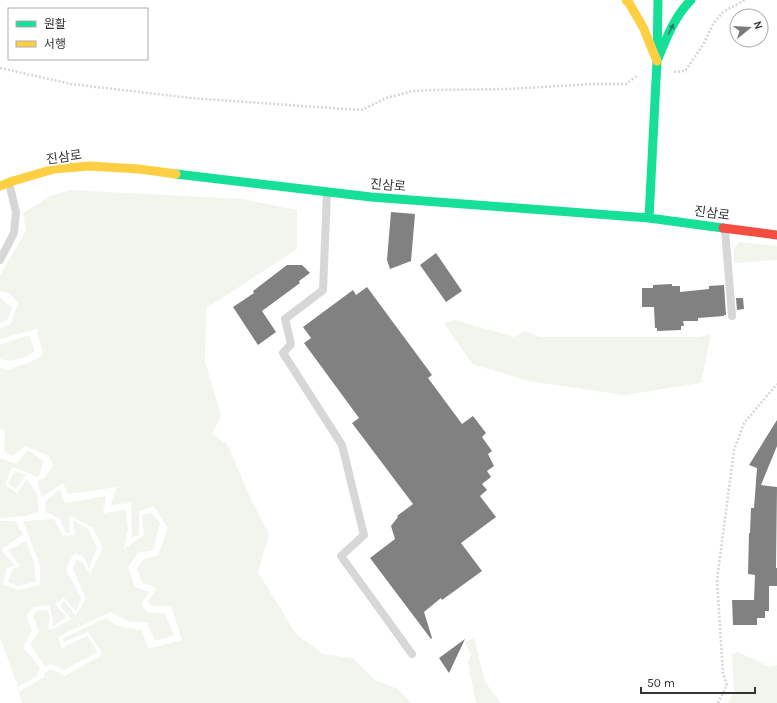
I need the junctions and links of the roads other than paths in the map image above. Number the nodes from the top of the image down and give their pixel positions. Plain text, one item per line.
1 (626, 0) edge
2 (658, 0) edge
3 (692, 0) edge
4 (657, 61) junction
5 (4, 185) edge
6 (327, 192) junction
7 (649, 218) junction
8 (725, 228) junction
9 (777, 235) edge
10 (0, 260) edge
11 (732, 316) dead end
12 (412, 654) dead end

1 - 4 street
2 - 4 street
4 -> 3 street
4 - 7 street
5 - 6 street, 진삼로
5 - 10 lane
6 - 7 street, 진삼로
6 - 12 lane
7 - 8 street, 진삼로
8 - 9 street, 진삼로
8 - 11 lane

